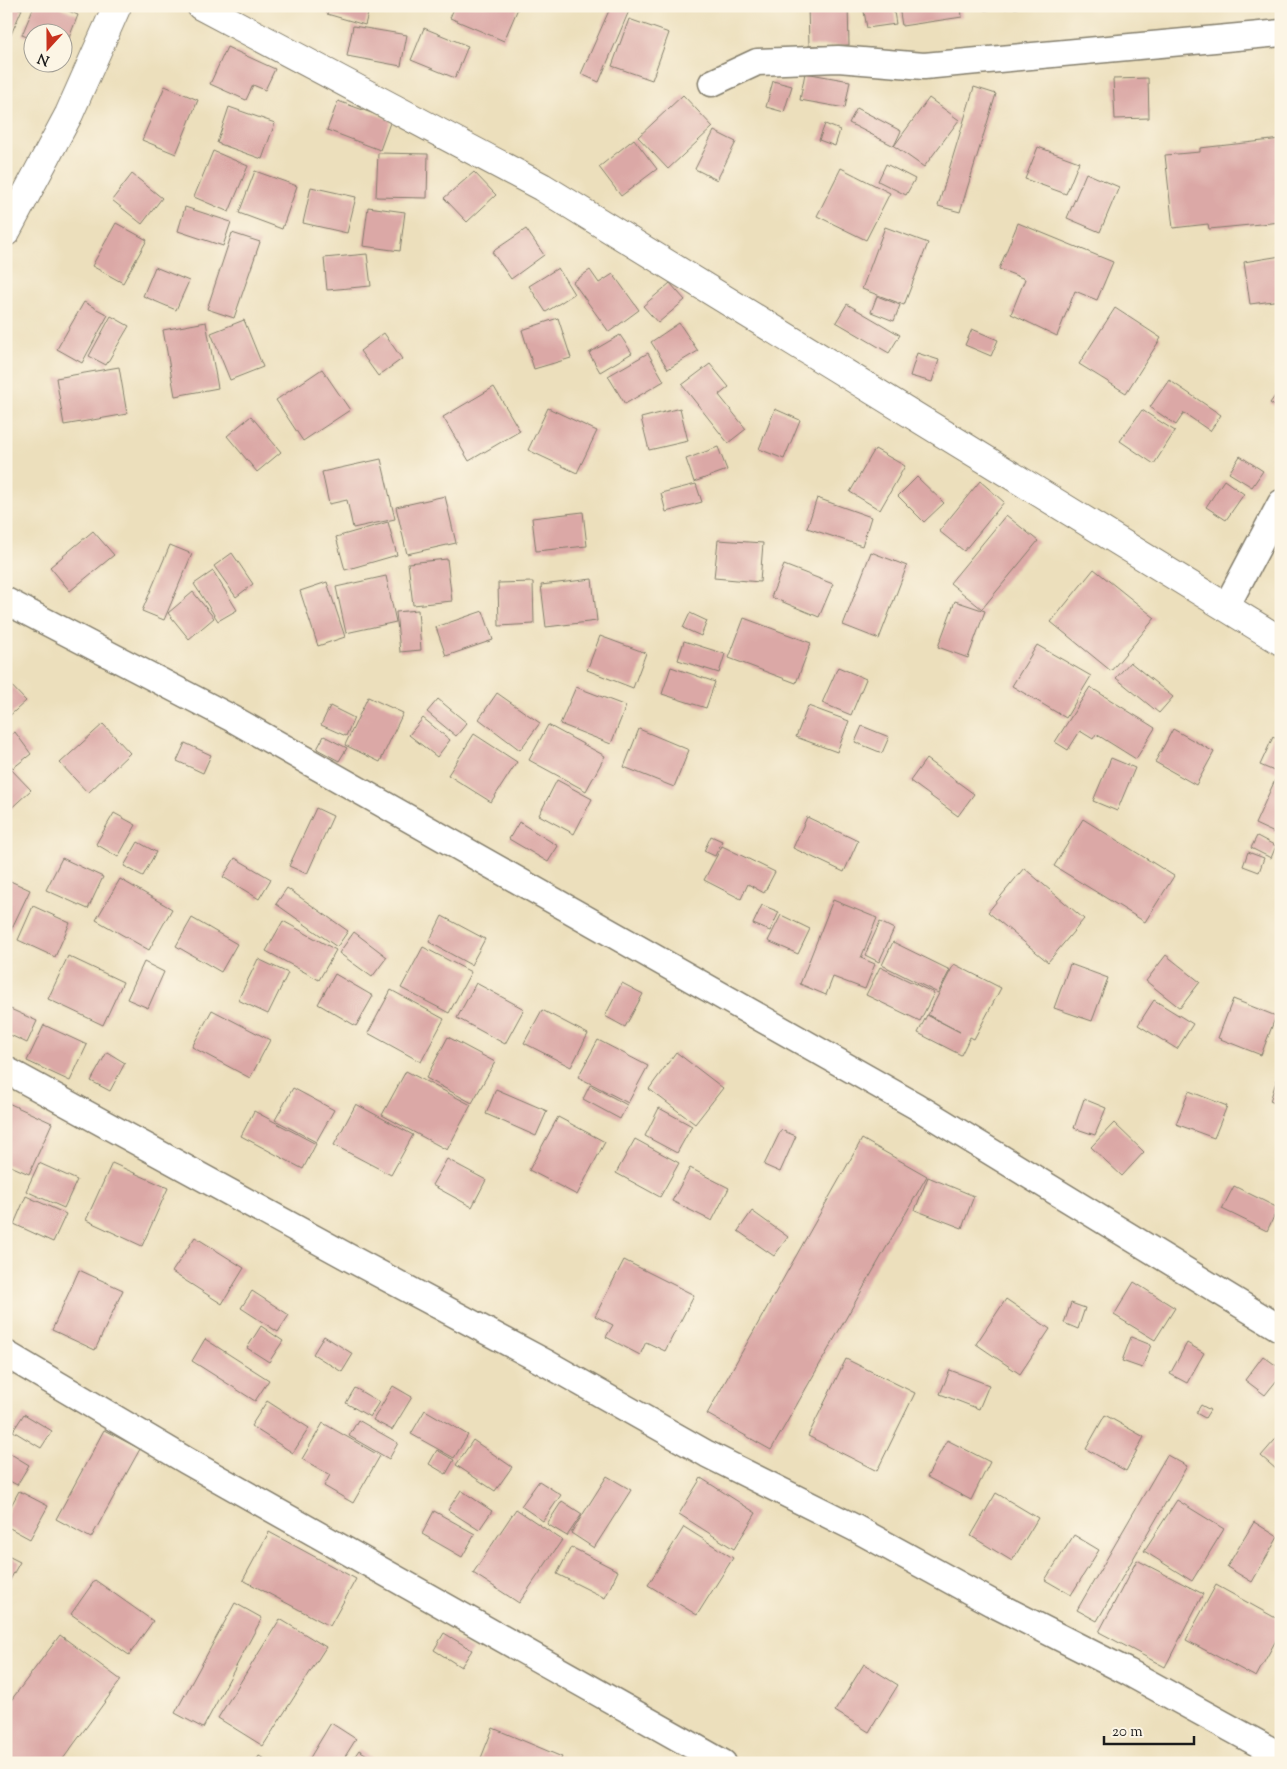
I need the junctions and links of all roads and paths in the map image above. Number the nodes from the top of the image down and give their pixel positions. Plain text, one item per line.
1 (117, 6) edge
2 (201, 6) edge
3 (1281, 33) edge
4 (712, 83) dead end
5 (6, 232) edge
6 (1281, 503) edge
7 (6, 601) edge
8 (1226, 607) junction
9 (1281, 641) edge
10 (6, 1070) edge
11 (1281, 1329) edge
12 (6, 1354) edge
13 (1281, 1756) edge
14 (723, 1763) edge

1 - 5 street
2 - 8 street
3 - 4 street
6 - 8 street
7 - 11 street
8 - 9 street
10 - 13 street
12 - 14 street

